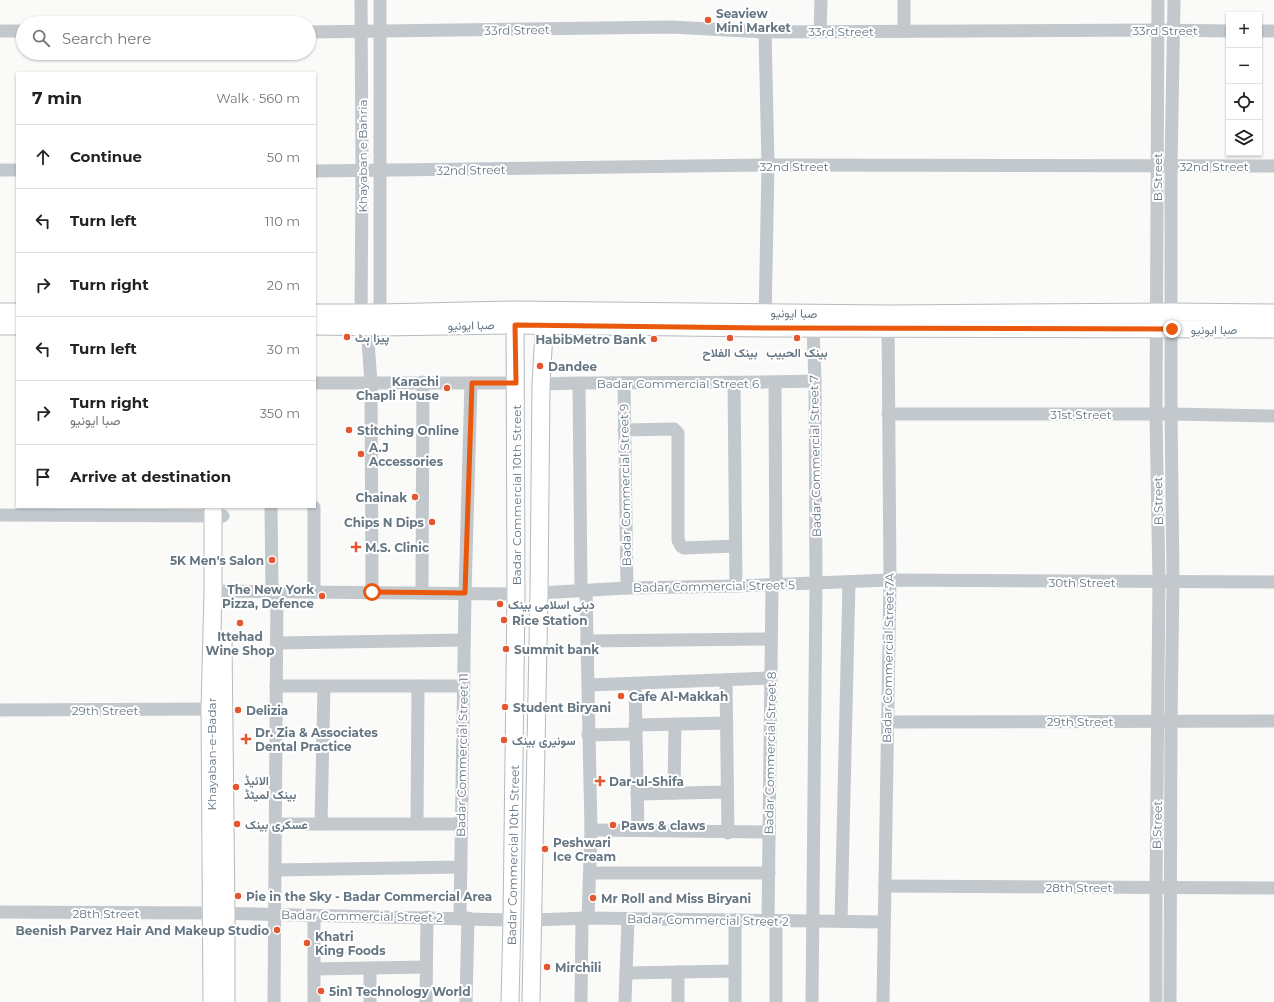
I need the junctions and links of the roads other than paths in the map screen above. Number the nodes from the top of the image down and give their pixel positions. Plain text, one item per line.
1 (361, 0) edge
2 (380, 0) edge
3 (821, 0) edge
4 (904, 0) edge
5 (1158, 0) edge
6 (1174, 0) edge
7 (1158, 30) junction
8 (1174, 30) junction
9 (0, 31) edge
10 (16, 31) edge
11 (820, 31) junction
12 (904, 31) junction
13 (1226, 31) edge
14 (1262, 31) edge
15 (1274, 31) edge
16 (316, 32) edge
17 (361, 32) junction
18 (381, 32) junction
19 (765, 32) junction
20 (768, 166) junction
21 (1157, 166) junction
22 (1171, 166) junction
23 (1274, 166) edge
24 (0, 170) edge
25 (16, 170) edge
26 (316, 171) edge
27 (362, 171) junction
28 (381, 171) junction
29 (0, 312) edge
30 (16, 312) edge
31 (316, 313) edge
32 (1274, 313) edge
33 (515, 317) junction
34 (545, 318) junction
35 (765, 320) junction
36 (370, 321) junction
37 (888, 321) junction
38 (1165, 321) junction
39 (0, 326) edge
40 (16, 326) edge
41 (316, 326) edge
42 (813, 328) junction
43 (1274, 329) edge
44 (815, 381) junction
45 (423, 382) junction
46 (775, 382) junction
47 (316, 383) edge
48 (371, 383) junction
49 (472, 383) junction
50 (516, 383) junction
51 (579, 383) junction
52 (624, 383) junction
53 (734, 383) junction
54 (541, 384) junction
55 (888, 414) junction
56 (1156, 414) junction
57 (1171, 414) junction
58 (1274, 416) edge
59 (624, 430) junction
60 (271, 508) edge
61 (314, 508) edge
62 (218, 511) edge
63 (0, 515) edge
64 (735, 546) junction
65 (890, 580) junction
66 (1172, 581) junction
67 (849, 582) junction
68 (1159, 582) junction
69 (1274, 582) edge
70 (816, 584) junction
71 (774, 585) junction
72 (736, 586) junction
73 (627, 588) junction
74 (218, 591) junction
75 (274, 591) junction
76 (314, 591) junction
77 (584, 591) junction
78 (372, 592) junction
79 (422, 592) junction
80 (465, 593) junction
81 (539, 593) junction
82 (516, 594) junction
83 (772, 639) junction
84 (464, 640) junction
85 (587, 642) junction
86 (277, 643) junction
87 (771, 678) junction
88 (726, 680) junction
89 (635, 684) junction
90 (588, 685) junction
91 (276, 686) junction
92 (324, 686) junction
93 (418, 686) junction
94 (464, 686) junction
95 (210, 709) junction
96 (0, 710) edge
97 (1158, 721) junction
98 (1171, 721) junction
99 (1274, 721) edge
100 (886, 722) junction
101 (726, 723) junction
102 (675, 724) junction
103 (635, 730) junction
104 (588, 735) junction
105 (728, 792) junction
106 (674, 793) junction
107 (637, 794) junction
108 (275, 824) junction
109 (321, 824) junction
110 (417, 824) junction
111 (461, 824) junction
112 (591, 830) junction
113 (638, 830) junction
114 (728, 832) junction
115 (769, 832) junction
116 (460, 867) junction
117 (275, 870) junction
118 (590, 873) junction
119 (769, 873) junction
120 (885, 886) junction
121 (1156, 888) junction
122 (1170, 888) junction
123 (1274, 888) edge
124 (0, 912) edge
125 (219, 914) junction
126 (274, 915) junction
127 (314, 916) junction
128 (427, 917) junction
129 (464, 918) junction
130 (585, 918) junction
131 (628, 919) junction
132 (512, 920) junction
133 (533, 920) junction
134 (735, 920) junction
135 (772, 921) junction
136 (812, 921) junction
137 (841, 921) junction
138 (884, 922) junction
139 (426, 967) junction
140 (370, 968) junction
141 (314, 969) junction
142 (735, 971) junction
143 (678, 972) junction
144 (626, 973) junction
145 (212, 1002) edge
146 (226, 1002) edge
147 (274, 1002) edge
148 (314, 1002) edge
149 (370, 1002) edge
150 (426, 1002) edge
151 (466, 1002) edge
152 (510, 1002) edge
153 (531, 1002) edge
154 (581, 1002) edge
155 (625, 1002) edge
156 (678, 1002) edge
157 (735, 1002) edge
158 (776, 1002) edge
159 (812, 1002) edge
160 (883, 1002) edge
161 (1156, 1002) edge
162 (1170, 1002) edge

1 - 17 street, Khayaban e Bahria
2 - 18 street
3 - 11 street
4 - 12 street
5 - 7 street, B Street
6 - 8 street, B Street
7 - 8 street, 33rd Street
7 - 12 street, 33rd Street
7 - 21 street, B Street
8 - 13 street, 33rd Street
8 - 22 street, B Street
9 - 10 street
11 - 12 street, 33rd Street
11 - 19 street, 33rd Street
14 - 15 street
16 - 17 street, 33rd Street
17 - 18 street, 33rd Street
17 - 27 street, Khayaban e Bahria
18 - 19 street, 33rd Street
18 - 28 street
19 - 20 street
20 - 21 street, 32nd Street
20 - 28 street, 32nd Street
20 - 35 street
21 - 22 street, 32nd Street
21 - 38 street, B Street
22 - 23 street, 32nd Street
22 - 38 street, B Street
24 - 25 street
26 - 27 street, 32nd Street
27 - 28 street, 32nd Street
27 - 36 street, Khayaban e Bahria
28 - 36 street
29 - 30 main road
31 - 36 main road, صبا ایونیو
32 - 38 main road, صبا ایونیو
33 - 34 main road, صبا ایونیو
33 - 36 main road, صبا ایونیو
33 - 50 main road, Badar Commercial 10th Street
34 - 35 main road, صبا ایونیو
34 - 54 main road, Badar Commercial 10th Street
35 - 37 main road, صبا ایونیو
35 - 42 main road, صبا ایونیو
36 - 41 main road, صبا ایونیو
36 - 48 street
37 - 38 main road, صبا ایونیو
37 - 42 main road, صبا ایونیو
37 - 55 street, Badar Commercial Street 7A
38 - 43 main road, صبا ایونیو
38 - 56 street, B Street
38 - 57 street, B Street
39 - 40 main road
42 - 44 street, Badar Commercial Street 7
44 - 46 street, Badar Commercial Street 6
44 - 70 street, Badar Commercial Street 7
45 - 48 street
45 - 49 street
45 - 79 street
46 - 53 street, Badar Commercial Street 6
46 - 71 street, Badar Commercial Street 8
47 - 48 street
48 - 78 street
49 - 50 street
49 - 80 street, Badar Commercial Street 11
50 - 82 main road, Badar Commercial 10th Street
51 - 52 street, Badar Commercial Street 6
51 - 54 street, Badar Commercial Street 6
51 - 77 street
52 - 53 street, Badar Commercial Street 6
52 - 59 street, Badar Commercial Street 9
53 - 64 street
54 - 81 main road, Badar Commercial 10th Street
55 - 56 street, 31st Street
55 - 65 street, Badar Commercial Street 7A
56 - 57 street, 31st Street
56 - 68 street, B Street
57 - 58 street, 31st Street
57 - 66 street, B Street
59 - 64 street
59 - 73 street, Badar Commercial Street 9
60 - 75 street
61 - 76 street
62 - 63 street
62 - 74 main road, Khayaban-e-Badar
64 - 72 street
65 - 67 street, Badar Commercial Street 5
65 - 68 street, 30th Street
65 - 100 street, Badar Commercial Street 7A
66 - 68 street, 30th Street
66 - 69 street, 30th Street
66 - 98 street, B Street
67 - 70 street, Badar Commercial Street 5
67 - 137 street
68 - 97 street, B Street
70 - 71 street, Badar Commercial Street 5
70 - 136 street, Badar Commercial Street 7
71 - 72 street, Badar Commercial Street 5
71 - 83 street, Badar Commercial Street 8
72 - 73 street, Badar Commercial Street 5
73 - 77 street, Badar Commercial Street 5
74 - 75 street
74 - 95 main road, Khayaban-e-Badar
74 - 125 main road, Khayaban-e-Badar
75 - 76 street
75 - 86 street
76 - 78 street
77 - 81 street, Badar Commercial Street 5
77 - 85 street
78 - 79 street
79 - 80 street
80 - 82 street
80 - 84 street, Badar Commercial Street 11
81 - 133 main road, Badar Commercial 10th Street
82 - 132 main road, Badar Commercial 10th Street
83 - 85 street
83 - 87 street, Badar Commercial Street 8
84 - 86 street
84 - 94 street, Badar Commercial Street 11
85 - 90 street
86 - 91 street
87 - 88 street
87 - 115 street, Badar Commercial Street 8
88 - 89 street
88 - 101 street
89 - 90 street
89 - 103 street
90 - 104 street
91 - 92 street
91 - 108 street
92 - 93 street
92 - 109 street
93 - 94 street
93 - 110 street
94 - 111 street, Badar Commercial Street 11
95 - 96 street, 29th Street
95 - 125 main road, Khayaban-e-Badar
97 - 98 street, 29th Street
97 - 100 street, 29th Street
97 - 121 street, B Street
98 - 99 street, 29th Street
98 - 122 street, B Street
100 - 120 street, Badar Commercial Street 7A
101 - 102 street
101 - 105 street
102 - 103 street
102 - 106 street
103 - 104 street
103 - 107 street
104 - 112 street
105 - 106 street
105 - 114 street
106 - 107 street
107 - 113 street
108 - 109 street
108 - 117 street
109 - 110 street
110 - 111 street
111 - 116 street, Badar Commercial Street 11
112 - 113 street
112 - 118 street
113 - 114 street
114 - 115 street
115 - 119 street, Badar Commercial Street 8
116 - 117 street
116 - 129 street, Badar Commercial Street 11
117 - 126 street
118 - 119 street
118 - 130 street
119 - 135 street, Badar Commercial Street 8
120 - 121 street, 28th Street
120 - 138 street, Badar Commercial Street 7A
121 - 122 street, 28th Street
121 - 161 street, B Street
122 - 123 street, 28th Street
122 - 162 street, B Street
124 - 125 street, 28th Street
125 - 126 street, Badar Commercial Street 2
125 - 145 main road, Khayaban-e-Badar
125 - 146 main road, Khayaban-e-Badar
126 - 127 street, Badar Commercial Street 2
126 - 147 street
127 - 128 street, Badar Commercial Street 2
127 - 141 street
128 - 129 street, Badar Commercial Street 2
128 - 139 street
129 - 132 street, Badar Commercial Street 2
129 - 151 street, Badar Commercial Street 11
130 - 131 street, Badar Commercial Street 2
130 - 133 street, Badar Commercial Street 2
130 - 154 street
131 - 134 street, Badar Commercial Street 2
131 - 144 street
132 - 152 main road, Badar Commercial 10th Street
133 - 153 main road, Badar Commercial 10th Street
134 - 135 street, Badar Commercial Street 2
134 - 142 street
135 - 136 street, Badar Commercial Street 2
135 - 158 street, Badar Commercial Street 8
136 - 137 street, Badar Commercial Street 2
136 - 159 street, Badar Commercial Street 7
137 - 138 street, Badar Commercial Street 2
138 - 160 street, Badar Commercial Street 7A
139 - 140 street
139 - 150 street
140 - 141 street
140 - 149 street
141 - 148 street
142 - 143 street
142 - 157 street
143 - 144 street
143 - 156 street
144 - 155 street

